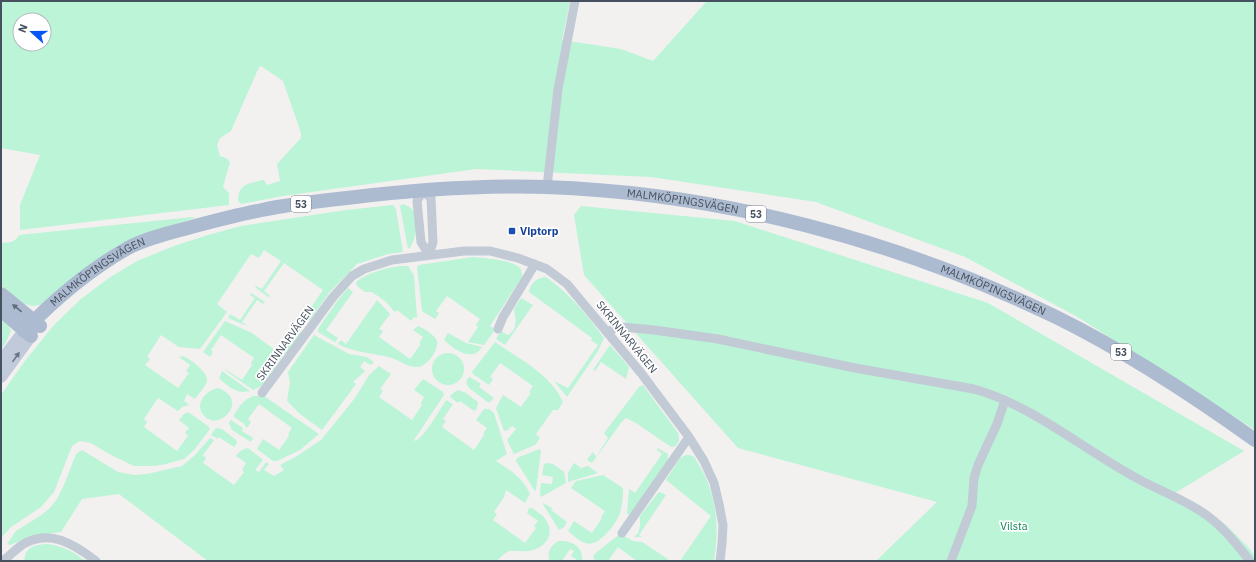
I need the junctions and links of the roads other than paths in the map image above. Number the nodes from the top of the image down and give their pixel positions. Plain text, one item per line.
1 (575, 1) edge
2 (547, 187) junction
3 (423, 191) junction
4 (429, 255) junction
5 (535, 264) junction
6 (1, 294) edge
7 (1, 310) edge
8 (32, 328) junction
9 (498, 329) dead end
10 (607, 331) junction
11 (1, 361) edge
12 (1, 377) edge
13 (262, 393) dead end
14 (1005, 400) junction
15 (689, 437) junction
16 (1255, 440) edge
17 (622, 533) dead end
18 (5, 558) edge
19 (96, 561) edge
20 (720, 561) edge
21 (951, 561) edge
22 (1250, 561) edge

1 - 2 street
2 - 3 main road, MALMKÖPINGSVÄGEN / 53
2 - 16 main road, MALMKÖPINGSVÄGEN / 53
3 - 4 street
3 - 4 street
3 - 8 main road, MALMKÖPINGSVÄGEN / 53
4 - 5 street, SKRINNARVÄGEN
4 - 13 street, SKRINNARVÄGEN
5 - 9 street
5 - 10 street, SKRINNARVÄGEN
8 -> 6 main road
7 - 8 main road
8 - 11 main road
12 -> 8 main road
10 - 14 street
10 - 15 street, SKRINNARVÄGEN
14 - 21 street
14 - 22 street
15 - 17 street
15 - 20 street, SKRINNARVÄGEN
18 - 19 street

